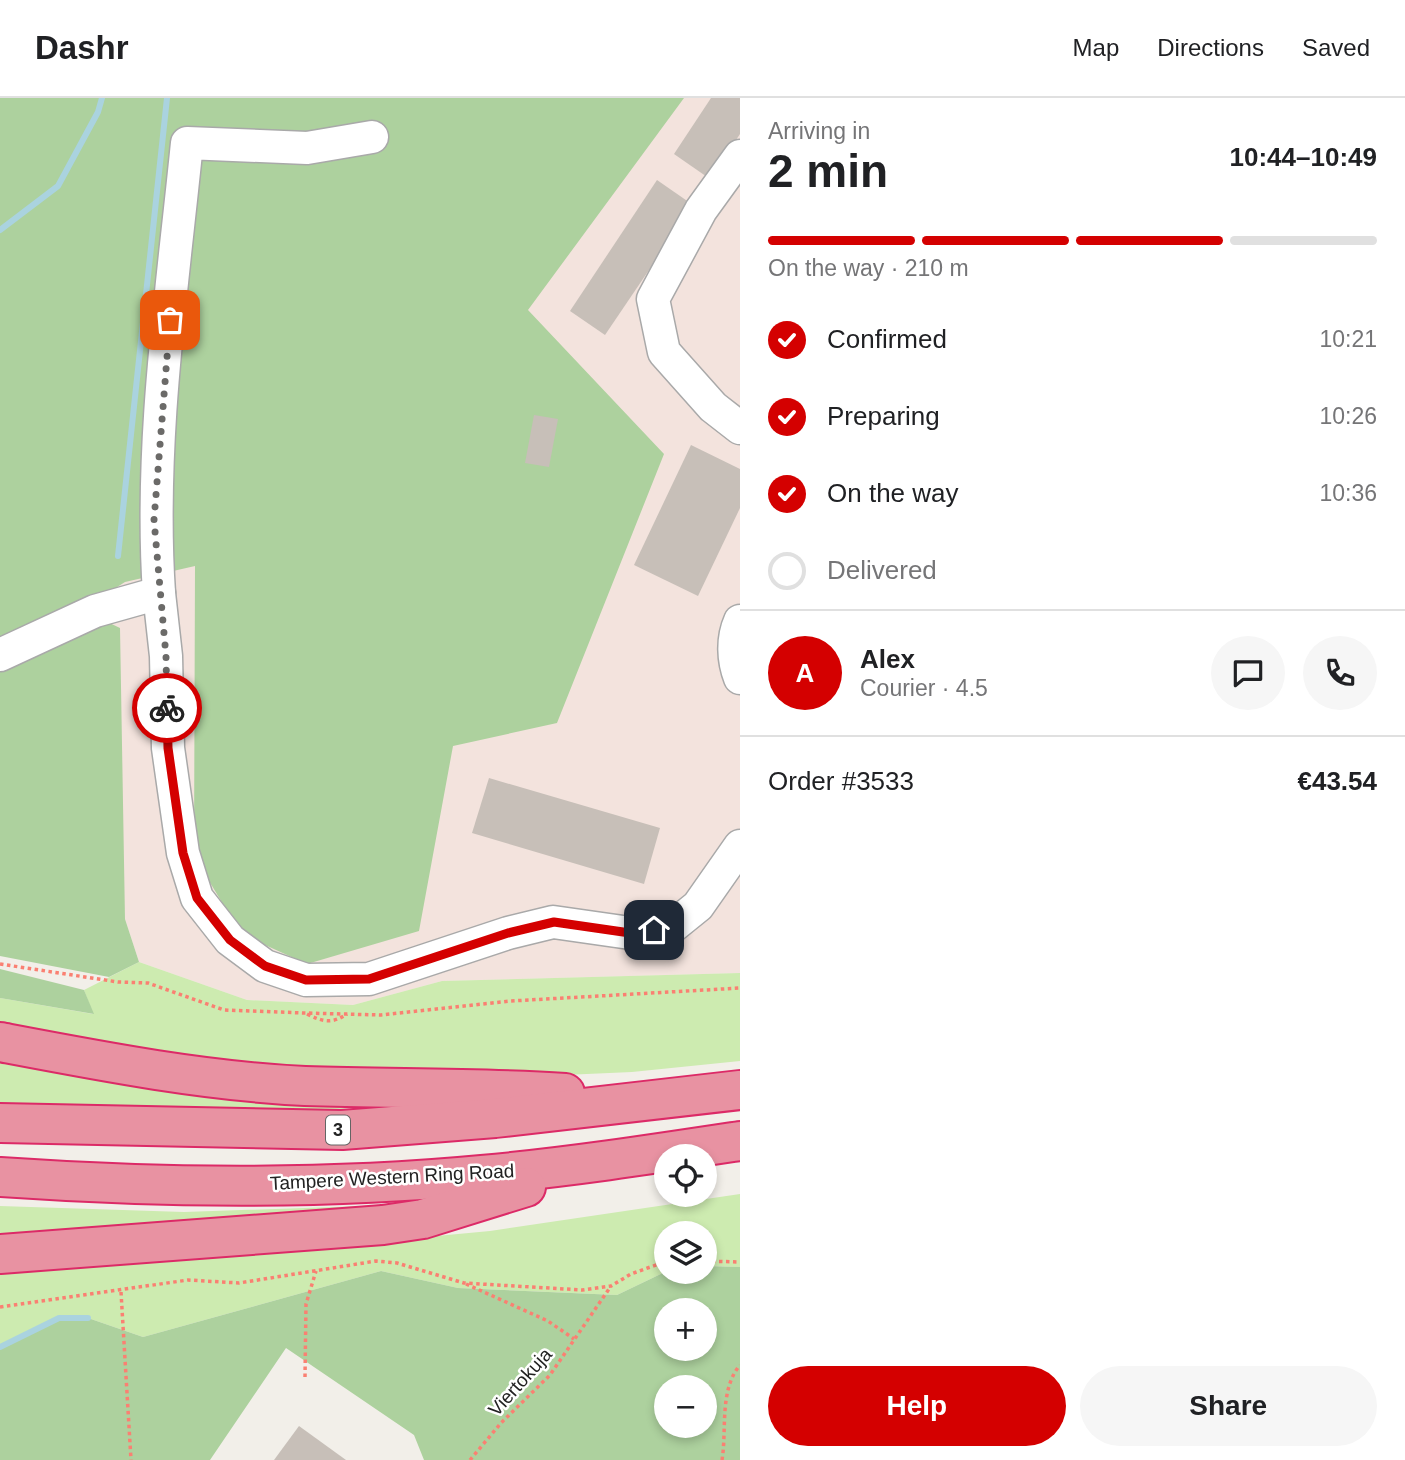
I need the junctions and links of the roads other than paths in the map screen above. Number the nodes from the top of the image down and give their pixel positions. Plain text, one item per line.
1 (372, 137) dead end
2 (740, 156) edge
3 (740, 428) edge
4 (159, 593) junction
5 (740, 621) edge
6 (0, 655) edge
7 (740, 678) edge
8 (740, 846) edge
9 (0, 1042) edge
10 (740, 1090) edge
11 (676, 1099) junction
12 (0, 1123) edge
13 (740, 1141) edge
14 (611, 1160) junction
15 (0, 1177) edge
16 (0, 1254) edge

1 - 4 lane
2 - 3 lane
4 - 6 lane
4 - 8 lane
5 - 7 lane
9 - 11 highway
10 - 11 highway, 3
11 - 12 highway, 3
13 - 14 highway, Tampere Western Ring Road
14 - 15 highway, Tampere Western Ring Road
14 - 16 highway

